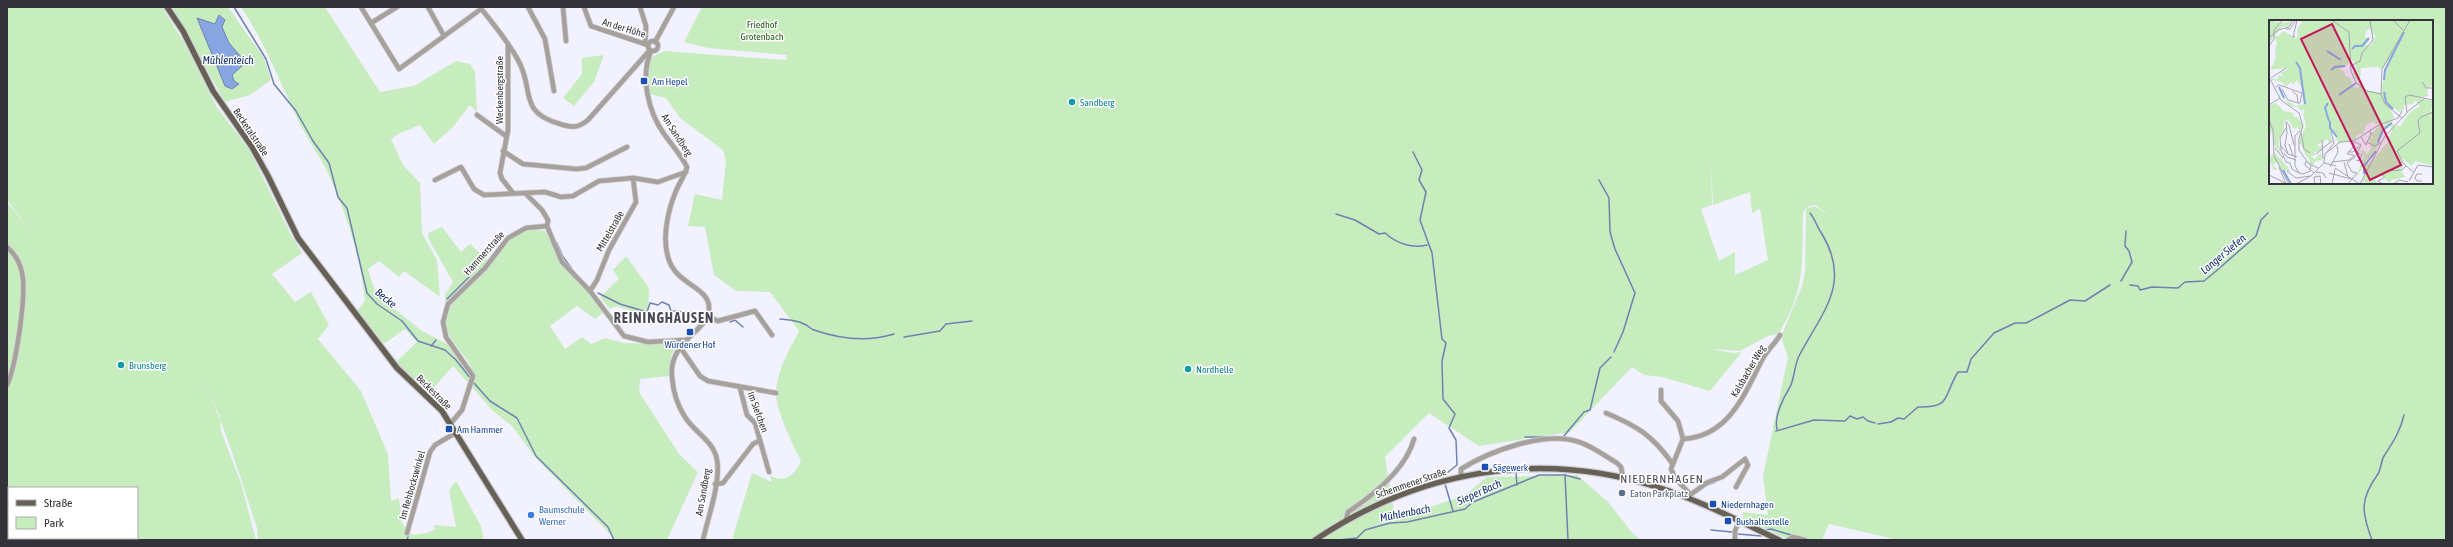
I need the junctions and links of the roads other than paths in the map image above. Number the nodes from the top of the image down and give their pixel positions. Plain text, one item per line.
1 (167, 7) edge
2 (361, 7) edge
3 (397, 7) edge
4 (428, 7) edge
5 (528, 7) edge
6 (563, 7) edge
7 (584, 7) edge
8 (640, 7) edge
9 (674, 7) edge
10 (481, 8) edge
11 (371, 23) junction
12 (444, 36) junction
13 (566, 41) dead end
14 (655, 42) junction
15 (508, 44) junction
16 (647, 44) junction
17 (650, 51) junction
18 (554, 91) dead end
19 (477, 115) dead end
20 (506, 136) junction
21 (627, 148) dead end
22 (503, 150) junction
23 (686, 172) junction
24 (633, 178) junction
25 (435, 180) dead end
26 (513, 193) junction
27 (525, 193) junction
28 (547, 226) junction
29 (7, 247) edge
30 (319, 267) joint
31 (590, 291) junction
32 (707, 316) junction
33 (772, 335) dead end
34 (1780, 335) dead end
35 (685, 340) junction
36 (680, 348) junction
37 (7, 384) edge
38 (740, 388) junction
39 (1661, 390) dead end
40 (776, 393) dead end
41 (1606, 414) dead end
42 (451, 423) junction
43 (457, 432) junction
44 (1414, 439) dead end
45 (1682, 439) junction
46 (759, 441) junction
47 (1672, 463) junction
48 (769, 472) dead end
49 (1461, 476) junction
50 (1623, 478) junction
51 (715, 484) junction
52 (1736, 487) dead end
53 (1690, 496) junction
54 (1346, 520) junction
55 (1739, 521) junction
56 (407, 533) dead end
57 (522, 540) edge
58 (703, 540) edge
59 (1315, 540) edge
60 (1735, 540) edge
61 (1779, 540) edge
62 (1788, 540) edge
63 (1805, 540) edge

1 - 30 main road, Becketalstraße
2 - 11 street
3 - 11 street
4 - 12 street
5 - 18 street
6 - 13 street
7 - 16 street, An der Höhe
8 - 16 street
9 - 14 street
10 - 12 street
10 - 15 street
11 - 12 street
14 - 16 street
14 - 17 street
15 - 17 street
15 - 20 street, Weckenbergstraße
16 - 17 street
17 - 23 street, Am Sandberg
19 - 20 street, Weckenbergstraße
20 - 22 street, Weckenbergstraße
21 - 22 street
22 - 26 street, Weckenbergstraße
23 - 24 street
23 - 32 street, Am Sandberg
24 - 27 street
24 - 31 street, Mittelstraße
25 - 26 street
26 - 27 street
27 - 28 street
28 - 31 street
28 - 42 street, Hammerstraße
29 - 37 street
30 - 42 main road, Beckestraße
31 - 35 street
32 - 33 street
32 - 35 street, Am Sandberg
34 - 45 street, Kalsbacher Weg
35 - 36 street, Am Sandberg
36 - 38 street
36 - 51 street, Am Sandberg
38 - 40 street
38 - 46 street, Im Siefchen
39 - 45 street
41 - 47 street
42 - 43 main road, Beckestraße
43 - 56 street, Im Rehbockswinkel
43 - 57 main road, Beckestraße
44 - 54 street, Schemmener Straße
45 - 47 street
46 - 48 street, Im Siefchen
46 - 51 street, Im Siefchen
47 - 53 street
49 - 50 main road, Schemmener Straße
49 - 50 street, Schemmener Straße
49 - 54 main road, Schemmener Straße
50 - 53 main road, Schemmener Straße
51 - 58 street, Am Sandberg
52 - 53 street
53 - 55 main road, Schemmener Straße
54 - 59 main road, Schemmener Straße
55 - 60 street
55 - 61 main road, Schemmener Straße
62 - 63 street

